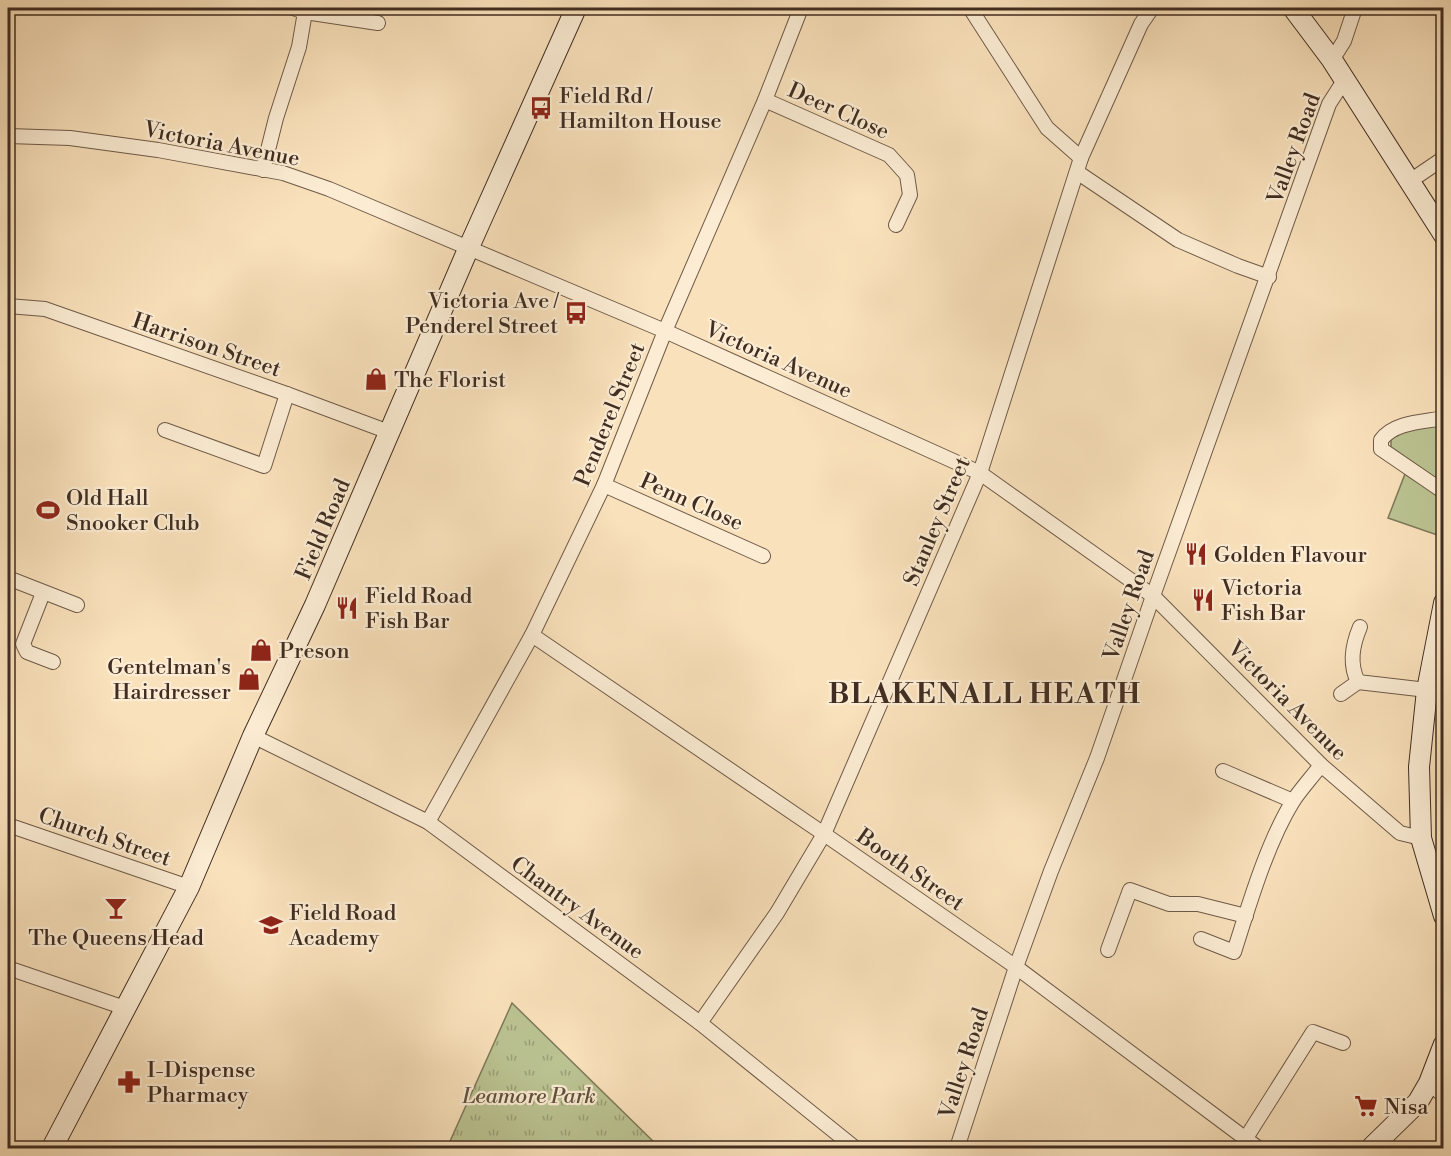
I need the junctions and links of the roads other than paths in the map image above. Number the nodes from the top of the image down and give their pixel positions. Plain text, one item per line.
1 (576, 8) edge
2 (801, 8) edge
3 (970, 8) edge
4 (1152, 8) edge
5 (1293, 8) edge
6 (1355, 8) edge
7 (299, 10) edge
8 (378, 23) dead end
9 (1332, 60) junction
10 (1345, 79) junction
11 (765, 100) junction
12 (8, 136) edge
13 (1081, 158) junction
14 (1443, 158) edge
15 (263, 170) junction
16 (1077, 172) junction
17 (1410, 181) junction
18 (896, 225) dead end
19 (1443, 235) edge
20 (469, 247) junction
21 (1269, 277) junction
22 (8, 306) edge
23 (665, 331) junction
24 (287, 394) junction
25 (1443, 418) edge
26 (165, 430) dead end
27 (389, 432) junction
28 (980, 473) junction
29 (604, 485) junction
30 (1443, 492) edge
31 (762, 556) dead end
32 (8, 578) edge
33 (43, 593) junction
34 (1153, 596) junction
35 (1443, 603) edge
36 (77, 605) dead end
37 (1360, 627) dead end
38 (532, 635) junction
39 (53, 662) dead end
40 (1358, 682) junction
41 (1427, 690) junction
42 (1341, 694) dead end
43 (253, 736) junction
44 (1321, 765) junction
45 (1223, 771) dead end
46 (1293, 801) junction
47 (428, 822) junction
48 (8, 825) edge
49 (824, 834) junction
50 (1422, 838) junction
51 (189, 887) junction
52 (1246, 916) junction
53 (1443, 916) edge
54 (1201, 939) dead end
55 (1108, 950) dead end
56 (1016, 967) junction
57 (8, 968) edge
58 (125, 1008) junction
59 (700, 1023) junction
60 (1343, 1043) dead end
61 (1443, 1044) edge
62 (1436, 1090) edge
63 (1246, 1138) junction
64 (52, 1149) edge
65 (855, 1149) edge
66 (957, 1149) edge
67 (1258, 1149) edge
68 (1371, 1149) edge

1 - 20 street, Field Road
2 - 11 street, Penderel Street
3 - 13 street
4 - 13 street, Stanley Street
5 - 9 street
6 - 9 street
7 - 8 street
7 - 15 street
9 - 10 street
10 - 17 street
10 - 21 street, Valley Road
11 - 18 street, Deer Close
11 - 23 street, Penderel Street
12 - 15 street, Victoria Avenue
13 - 16 street, Stanley Street
14 - 17 street
15 - 20 street, Victoria Avenue
16 - 21 street
16 - 28 street, Stanley Street
17 - 19 street
20 - 23 street, Victoria Avenue
20 - 27 street, Field Road
21 - 34 street, Valley Road
22 - 24 street, Harrison Street
23 - 28 street, Victoria Avenue
23 - 29 street, Penderel Street
24 - 26 street
24 - 27 street, Harrison Street
25 - 30 street
27 - 43 street, Field Road
28 - 34 street, Victoria Avenue
28 - 49 street, Stanley Street
29 - 31 street, Penn Close
29 - 38 street, Penderel Street
32 - 33 street
33 - 36 street
33 - 39 street
34 - 44 street, Victoria Avenue
34 - 56 street, Valley Road
35 - 41 street
37 - 40 street
38 - 47 street, Penderel Street
38 - 49 street, Booth Street
40 - 41 street
40 - 42 street
41 - 50 street
43 - 47 street, Chantry Avenue
43 - 51 street, Field Road
44 - 46 street
44 - 50 street, Victoria Avenue
45 - 46 street
46 - 52 street
47 - 59 street, Chantry Avenue
48 - 51 street, Church Street
49 - 56 street, Booth Street
49 - 59 street, Stanley Street
50 - 53 street
51 - 58 street, Field Road
52 - 54 street
52 - 55 street
56 - 63 street, Booth Street
56 - 66 street, Valley Road
57 - 58 street
58 - 64 street, Field Road
59 - 65 street, Chantry Avenue
60 - 63 street
61 - 62 street
62 - 68 street
63 - 67 street, Booth Street

